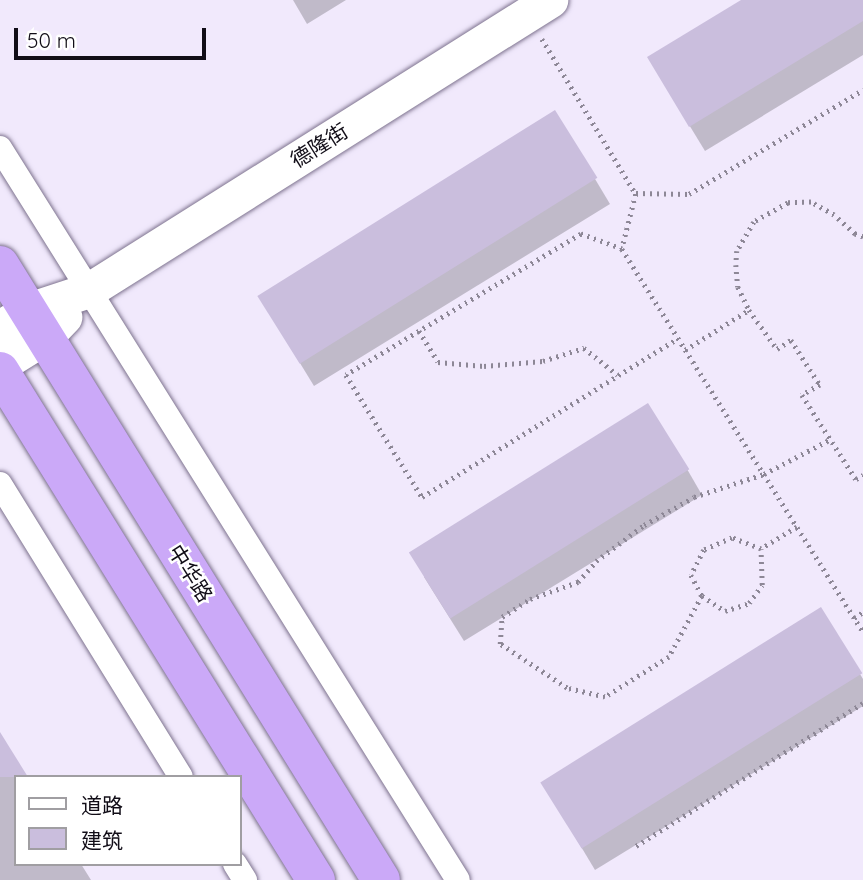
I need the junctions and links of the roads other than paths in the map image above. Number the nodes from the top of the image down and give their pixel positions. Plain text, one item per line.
1 (539, 7) edge
2 (0, 148) edge
3 (0, 265) edge
4 (89, 290) junction
5 (24, 325) edge
6 (0, 365) edge
7 (0, 371) edge
8 (0, 484) edge
9 (180, 775) edge
10 (316, 880) edge
11 (382, 880) edge
12 (458, 880) edge

1 - 4 main road, 德隆街
2 - 4 street
3 - 5 highway, 中华路
4 - 5 main road, 德隆街
4 - 12 street
5 - 6 main road, 德隆街
5 - 11 highway, 中华路
7 - 10 highway
8 - 9 street

